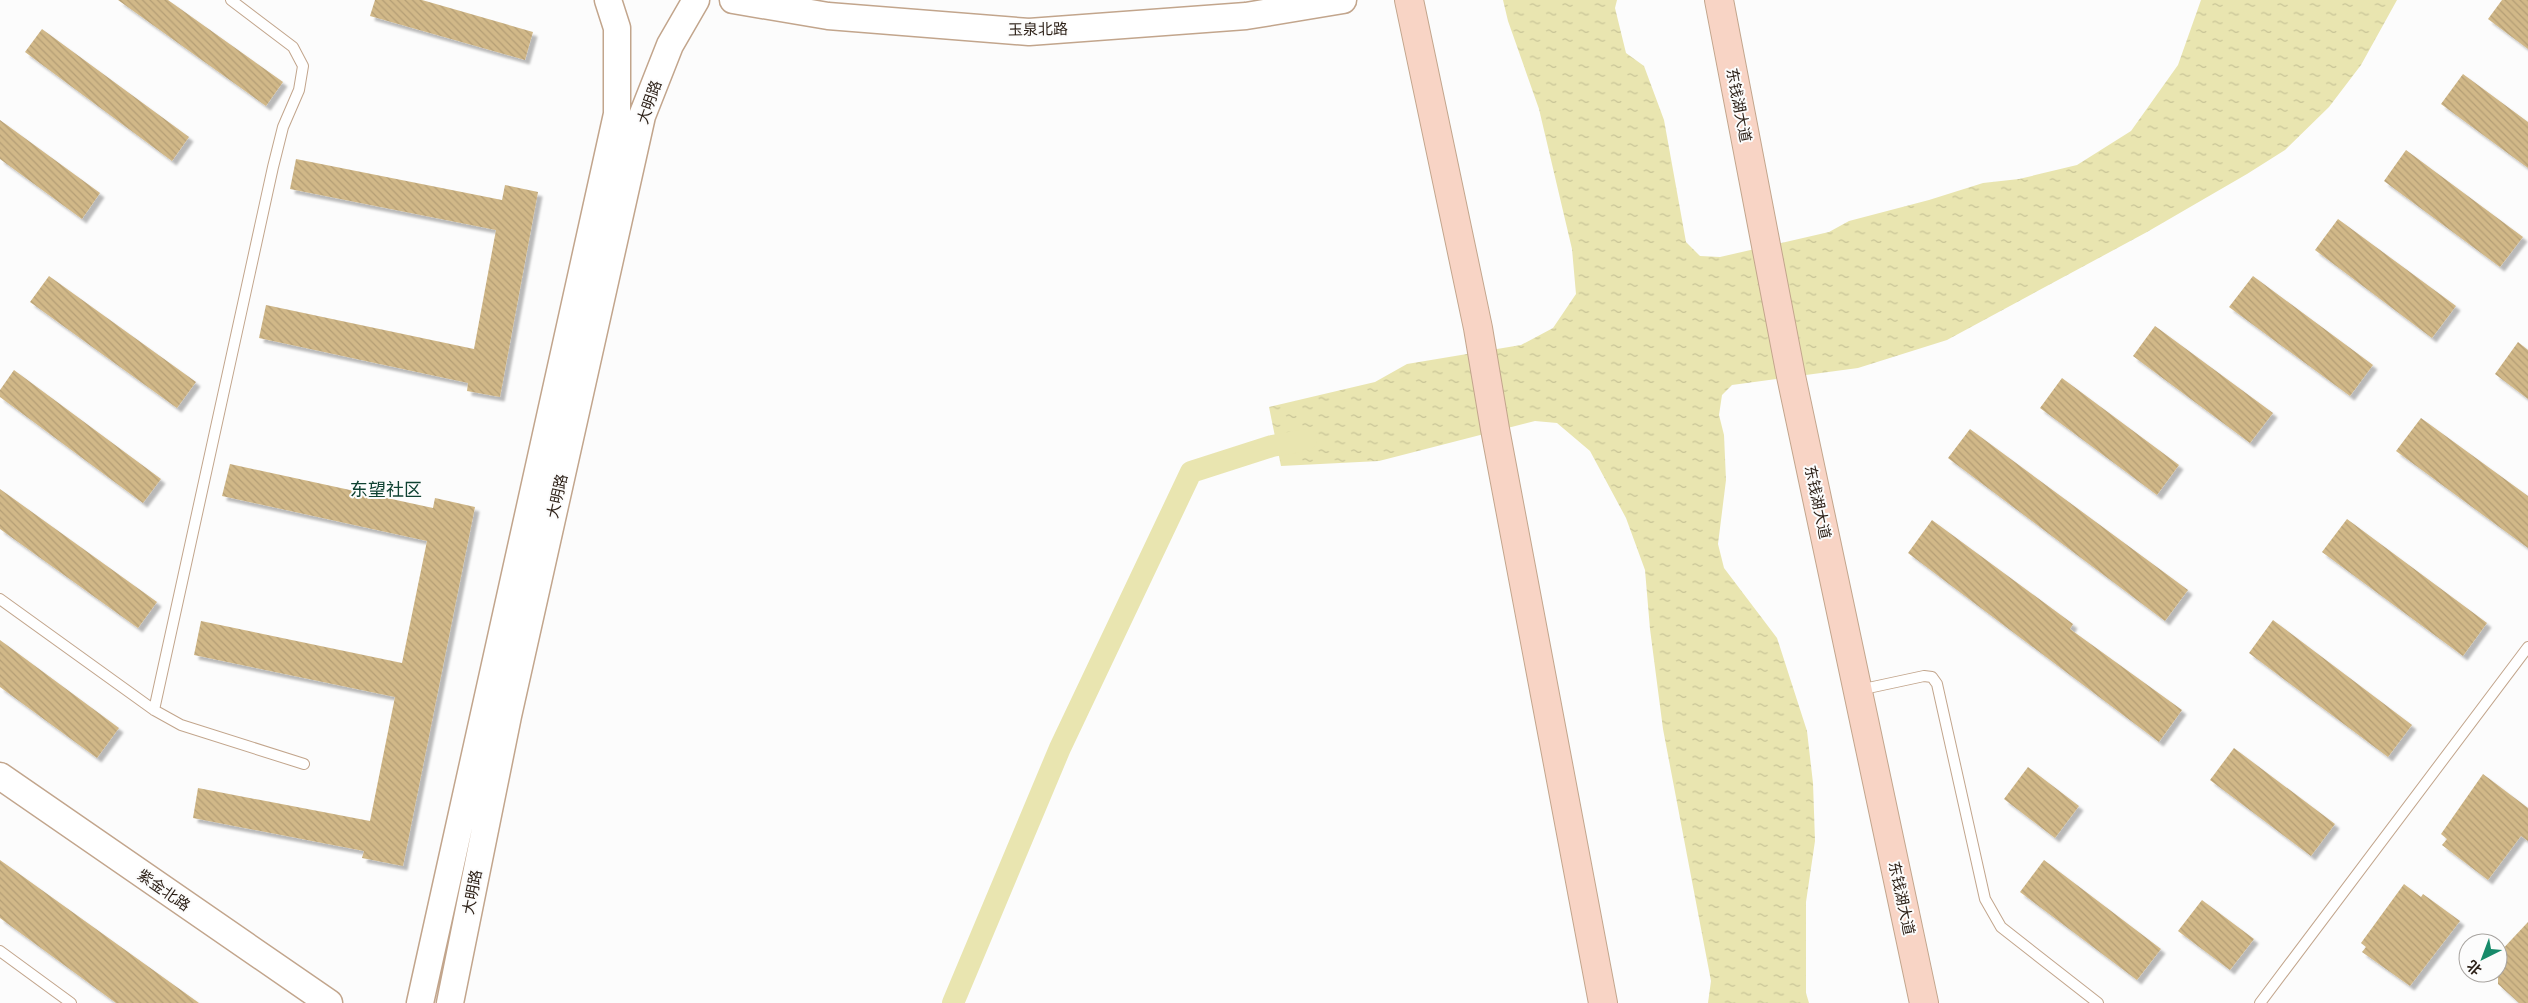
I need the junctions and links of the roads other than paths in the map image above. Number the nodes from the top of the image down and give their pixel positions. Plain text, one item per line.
1 (230, 0) edge
2 (608, 0) edge
3 (696, 0) edge
4 (733, 0) edge
5 (1343, 0) edge
6 (1409, 0) edge
7 (1719, 0) edge
8 (0, 599) edge
9 (2528, 647) edge
10 (1858, 690) junction
11 (154, 710) junction
12 (304, 764) dead end
13 (2, 781) edge
14 (0, 951) edge
15 (71, 1003) edge
16 (329, 1003) edge
17 (420, 1003) edge
18 (450, 1003) edge
19 (1604, 1003) edge
20 (1924, 1003) edge
21 (2098, 1003) edge
22 (2260, 1003) edge

1 - 11 lane
2 - 17 street, 大明路
3 - 18 street, 大明路
4 - 5 street, 玉泉北路
6 - 19 main road
7 - 10 main road, 东钱湖大道
8 - 11 lane
9 - 22 lane
10 - 20 main road, 东钱湖大道
10 - 21 lane
11 - 12 lane
13 - 16 street, 紫金北路
14 - 15 lane

